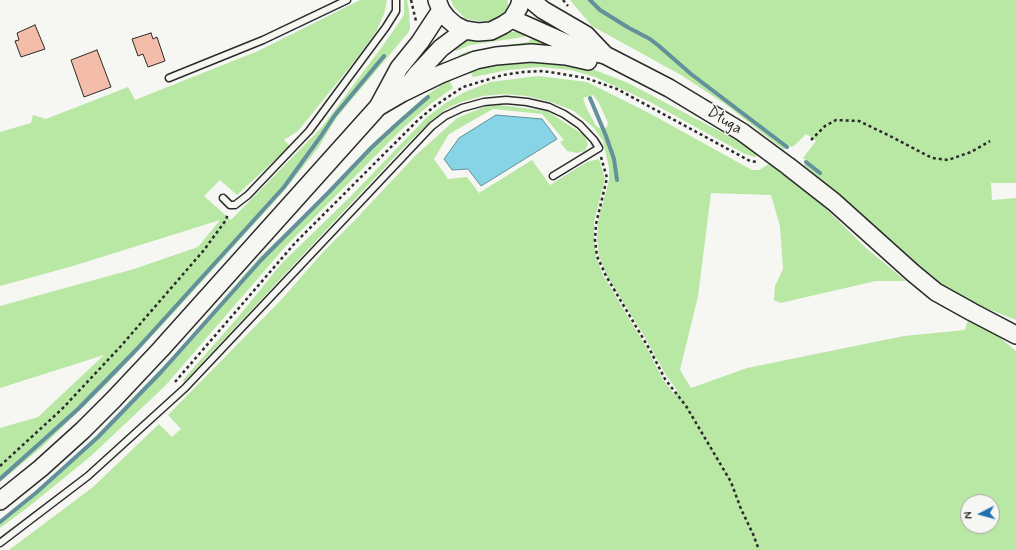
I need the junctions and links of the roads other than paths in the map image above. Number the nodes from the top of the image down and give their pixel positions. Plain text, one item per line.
1 (347, 0) edge
2 (396, 0) edge
3 (521, 0) edge
4 (531, 0) edge
5 (439, 5) edge
6 (512, 19) junction
7 (465, 30) junction
8 (605, 55) junction
9 (621, 63) junction
10 (169, 78) dead end
11 (402, 93) junction
12 (378, 107) junction
13 (553, 176) dead end
14 (223, 198) dead end
15 (1016, 335) edge
16 (0, 501) edge
17 (0, 543) edge

1 - 10 lane
2 - 14 lane
3 - 6 main road
4 - 8 main road, Długa
5 - 7 main road
5 - 12 main road
6 - 7 main road
6 - 8 main road, Długa
7 - 11 main road
8 - 9 main road, Długa
9 - 11 main road
9 - 15 main road, Długa
11 - 12 main road
12 - 16 main road
13 - 17 lane

